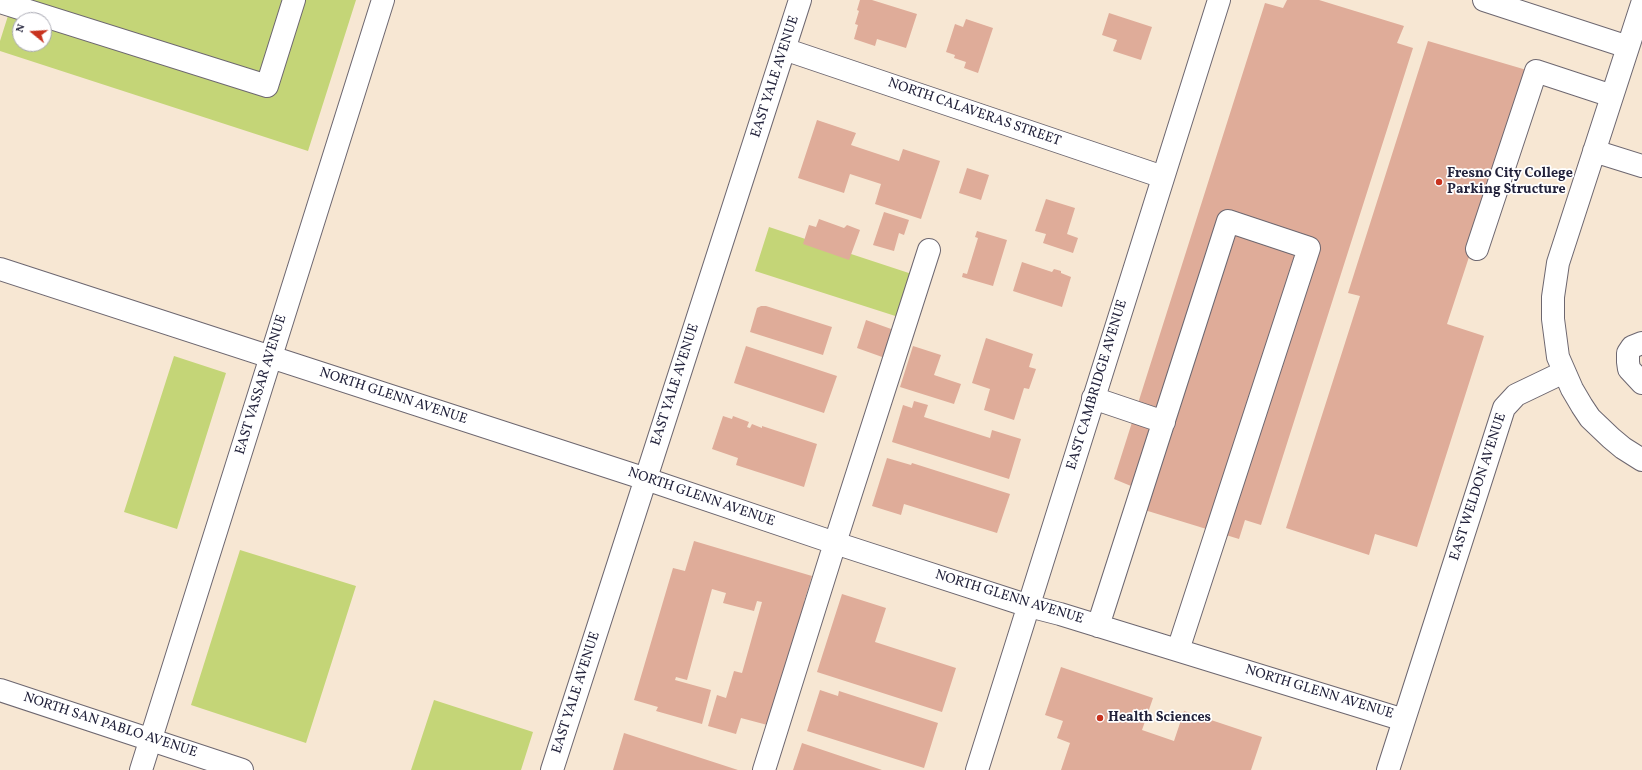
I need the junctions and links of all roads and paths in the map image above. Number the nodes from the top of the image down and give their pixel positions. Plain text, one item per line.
1 (294, 0) edge
2 (383, 0) edge
3 (800, 0) edge
4 (1219, 0) edge
5 (1484, 0) edge
6 (0, 2) edge
7 (1642, 4) edge
8 (1628, 46) junction
9 (784, 49) junction
10 (1612, 96) junction
11 (1594, 151) junction
12 (1642, 166) edge
13 (1163, 177) junction
14 (1477, 249) dead end
15 (929, 250) dead end
16 (0, 269) edge
17 (1642, 342) edge
18 (271, 357) junction
19 (1564, 372) junction
20 (1642, 383) edge
21 (1093, 398) junction
22 (1164, 422) junction
23 (1642, 460) edge
24 (646, 479) junction
25 (834, 543) junction
26 (1029, 606) junction
27 (1098, 626) junction
28 (1178, 650) junction
29 (0, 690) edge
30 (1404, 720) junction
31 (150, 740) junction
32 (141, 770) edge
33 (242, 770) edge
34 (552, 770) edge
35 (764, 770) edge
36 (977, 770) edge
37 (1388, 770) edge

1 - 6 street
2 - 18 street, EAST VASSAR AVENUE
3 - 9 street, EAST YALE AVENUE
4 - 13 street, EAST CAMBRIDGE AVENUE
5 - 8 street
7 - 8 street
8 - 10 street
9 - 13 street, NORTH CALAVERAS STREET
9 - 24 street, EAST YALE AVENUE
10 - 11 street
10 - 14 street
11 - 12 street
11 - 19 street
13 - 21 street, EAST CAMBRIDGE AVENUE
15 - 25 street
16 - 18 street, NORTH GLENN AVENUE
17 - 20 street
18 - 24 street, NORTH GLENN AVENUE
18 - 31 street, EAST VASSAR AVENUE
19 - 23 street
19 - 30 street, EAST WELDON AVENUE
21 - 22 street
21 - 26 street, EAST CAMBRIDGE AVENUE
22 - 27 street
22 - 28 street
24 - 25 street, NORTH GLENN AVENUE
24 - 34 street, EAST YALE AVENUE
25 - 26 street, NORTH GLENN AVENUE
25 - 35 street
26 - 27 street, NORTH GLENN AVENUE
26 - 36 street, EAST CAMBRIDGE AVENUE
27 - 28 street, NORTH GLENN AVENUE
28 - 30 street, NORTH GLENN AVENUE
29 - 31 street, NORTH SAN PABLO AVENUE
30 - 37 street, EAST WELDON AVENUE
31 - 32 street, EAST VASSAR AVENUE
31 - 33 street, NORTH SAN PABLO AVENUE

